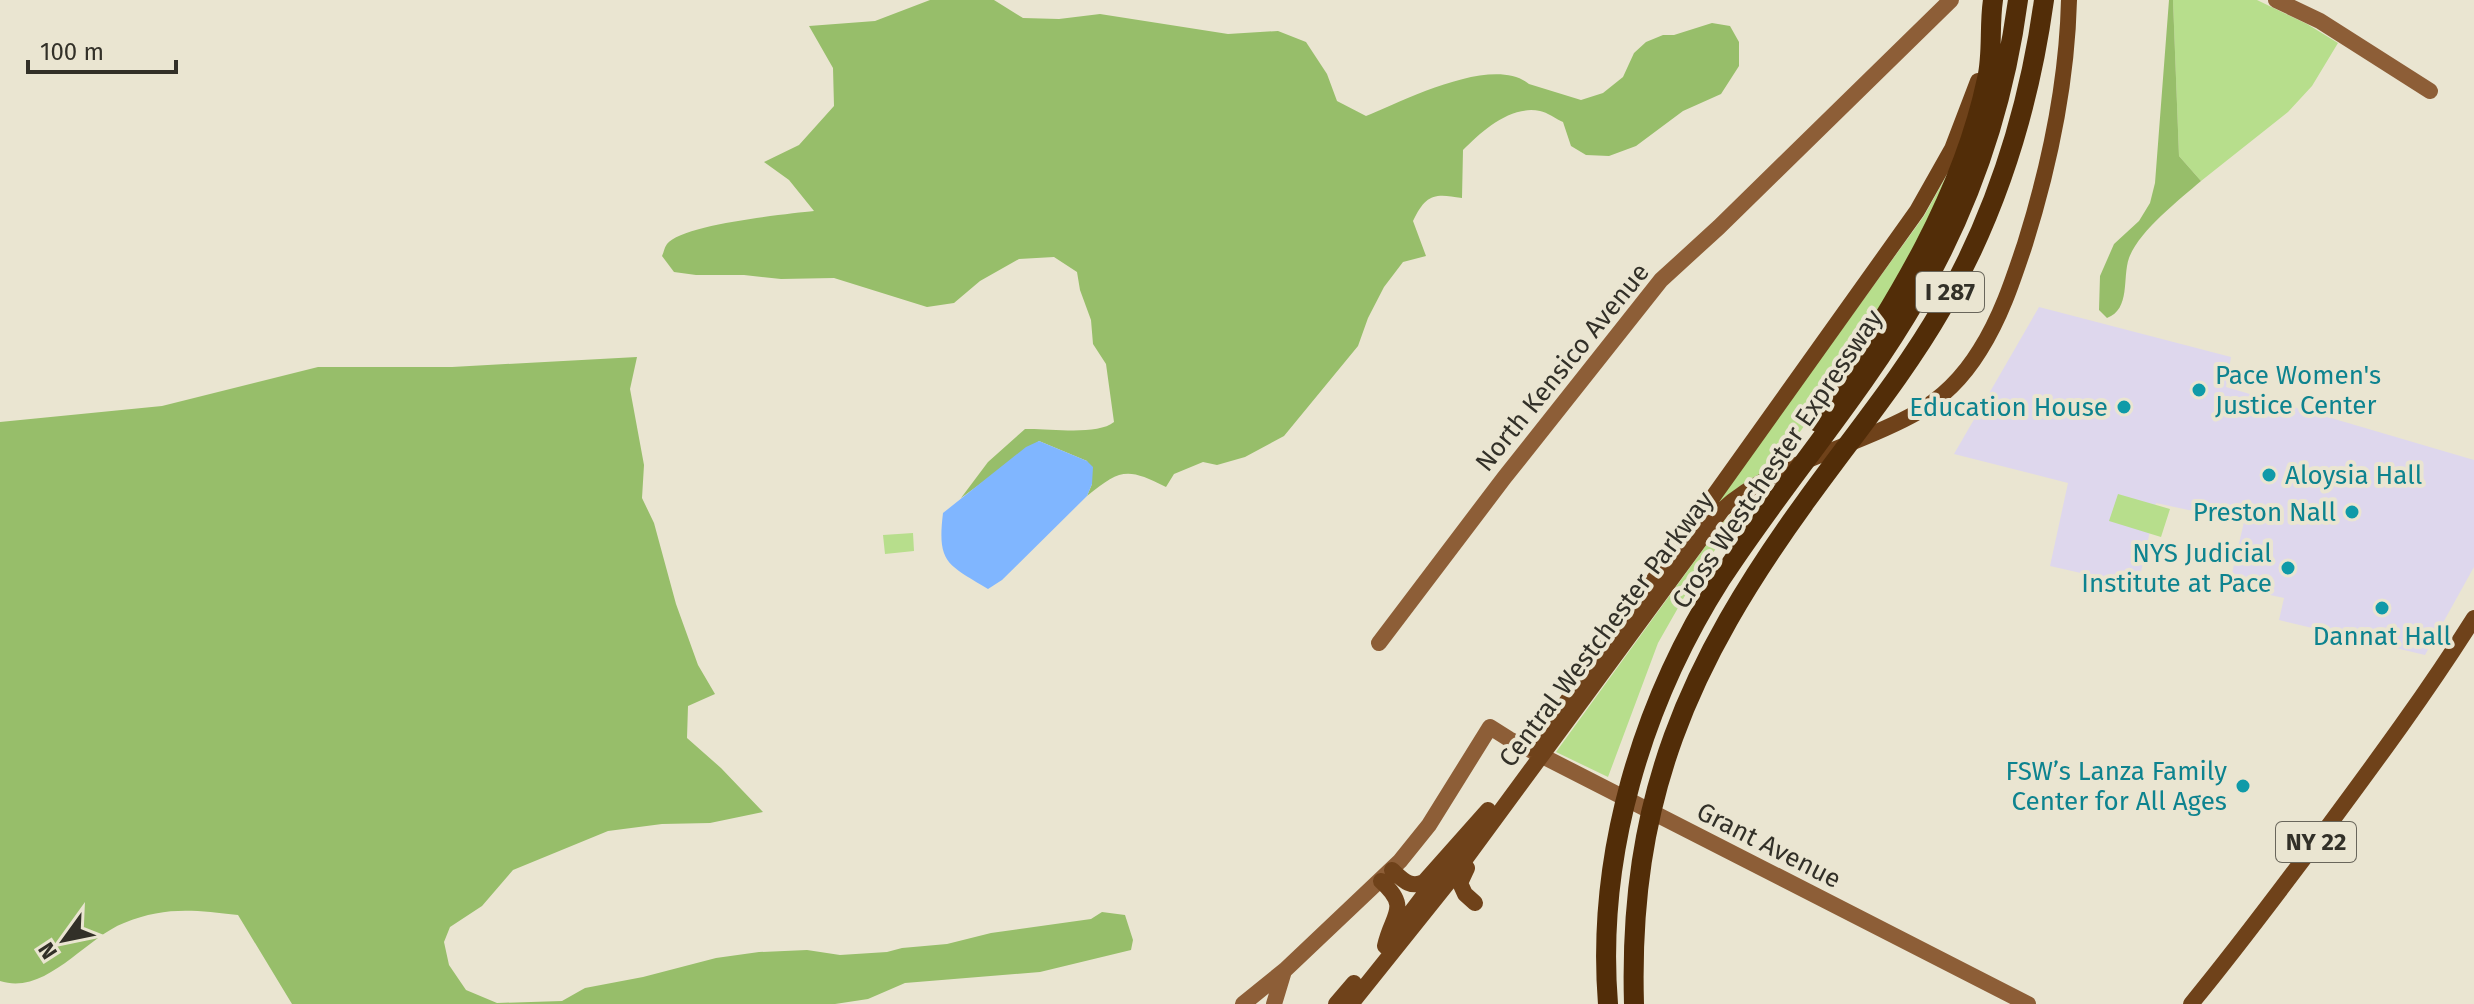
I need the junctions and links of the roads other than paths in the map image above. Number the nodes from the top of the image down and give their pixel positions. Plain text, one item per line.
1 (2018, 0) edge
2 (2044, 0) edge
3 (2069, 0) edge
4 (2276, 0) edge
5 (1947, 4) edge
6 (1992, 6) edge
7 (2430, 91) dead end
8 (1755, 531) junction
9 (2474, 618) edge
10 (1379, 643) dead end
11 (1494, 811) junction
12 (1386, 875) junction
13 (1417, 923) junction
14 (1634, 935) junction
15 (1385, 954) junction
16 (1285, 970) junction
17 (1604, 998) edge
18 (1243, 1004) edge
19 (1274, 1004) edge
20 (1336, 1004) edge
21 (1351, 1004) edge
22 (1367, 1004) edge
23 (1634, 1004) edge
24 (1643, 1004) edge
25 (2028, 1004) edge
26 (2191, 1004) edge

1 - 8 highway, Cross Westchester Expressway / I 287
2 - 14 highway, Cross Westchester Expressway / I 287
3 - 11 main road, Central Westchester Parkway
4 - 7 street
5 - 10 street, North Kensico Avenue
6 - 8 highway
6 - 11 main road, Central Westchester Parkway
8 - 17 highway, Cross Westchester Expressway / I 287
9 - 26 main road, NY 22
11 - 12 main road
11 - 13 main road, Central Westchester Parkway
11 - 13 main road
11 - 15 main road, Central Westchester Parkway
12 - 15 main road
12 - 16 street
12 - 25 street, Grant Avenue
13 - 15 main road, Central Westchester Parkway
14 - 23 highway, Cross Westchester Expressway / I 287
14 - 24 highway
15 - 20 main road, Central Westchester Parkway
15 - 21 main road, Central Westchester Parkway
15 - 22 main road
16 - 18 street
16 - 19 street

